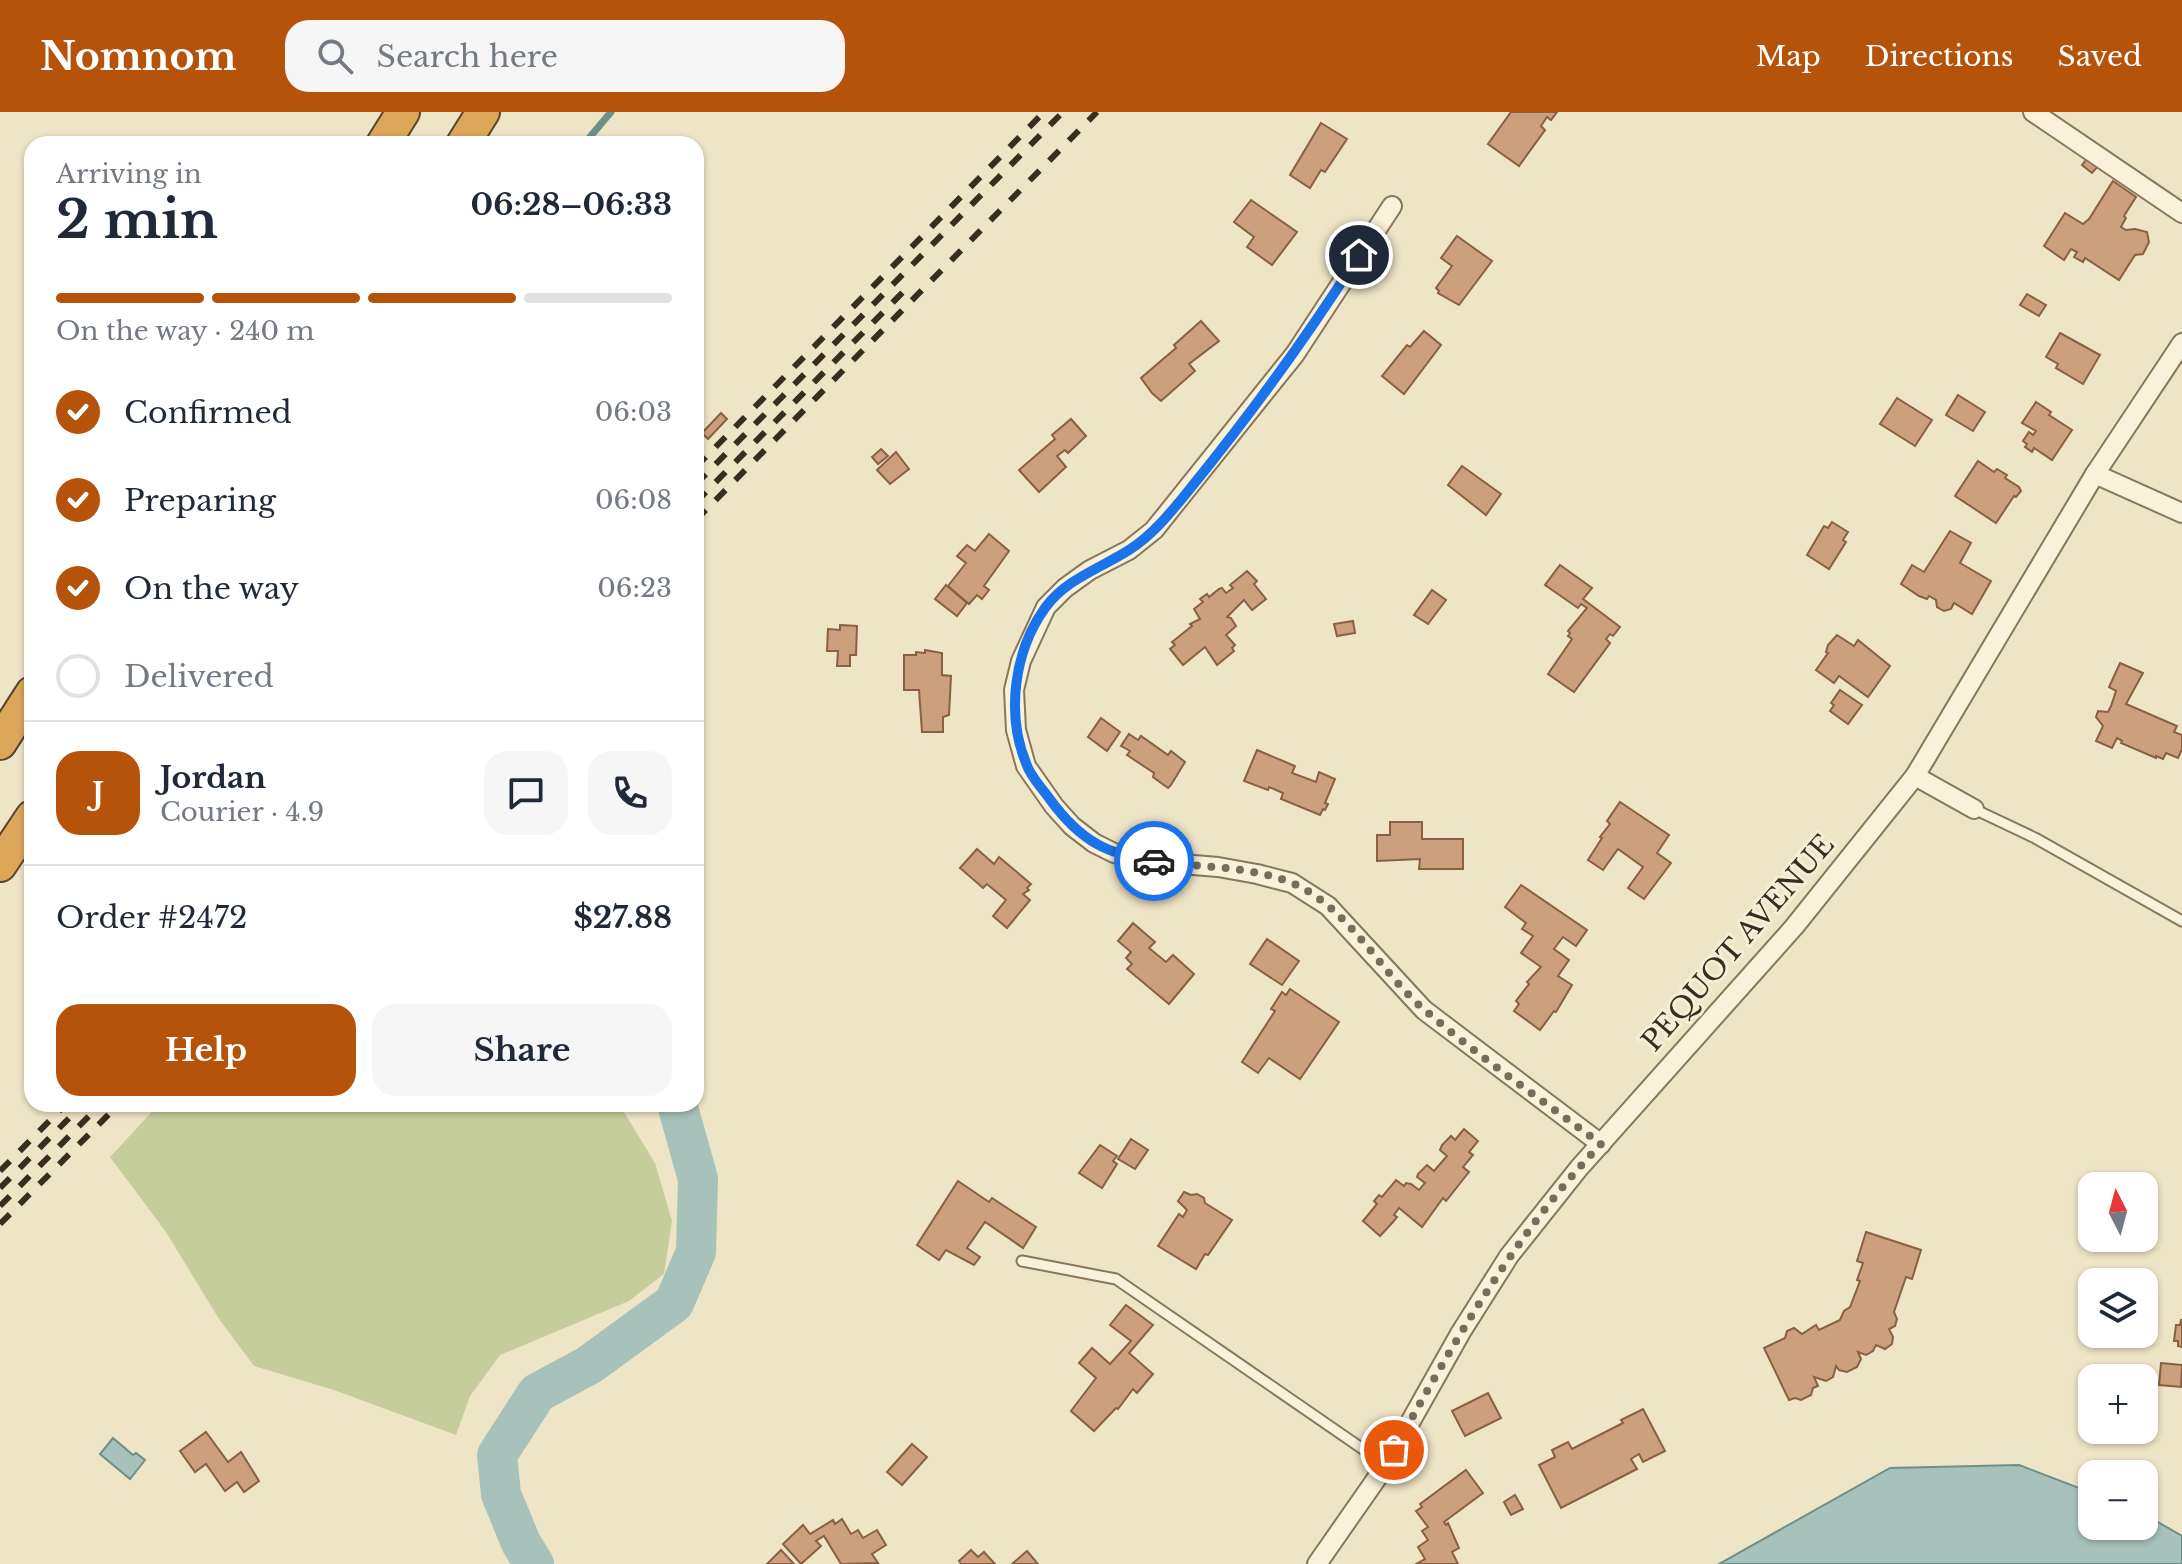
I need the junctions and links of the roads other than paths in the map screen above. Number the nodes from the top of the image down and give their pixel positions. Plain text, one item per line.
1 (403, 112) edge
2 (483, 112) edge
3 (2033, 112) edge
4 (388, 136) edge
5 (468, 136) edge
6 (1392, 206) dead end
7 (2182, 213) edge
8 (2182, 343) edge
9 (2095, 474) junction
10 (2182, 513) edge
11 (24, 706) edge
12 (0, 743) edge
13 (1915, 776) junction
14 (1974, 809) joint
15 (24, 829) edge
16 (0, 865) edge
17 (2182, 921) edge
18 (1601, 1144) junction
19 (1022, 1261) dead end
20 (1386, 1465) junction
21 (1317, 1564) edge

1 - 4 highway
2 - 5 highway
3 - 7 street
6 - 18 street
8 - 9 street, PEQUOT AVENUE
9 - 10 street
9 - 13 street, PEQUOT AVENUE
11 - 12 highway
13 - 14 street
13 - 18 street, PEQUOT AVENUE
14 - 17 lane
15 - 16 highway
18 - 20 street, PEQUOT AVENUE
19 - 20 lane
20 - 21 street, PEQUOT AVENUE

